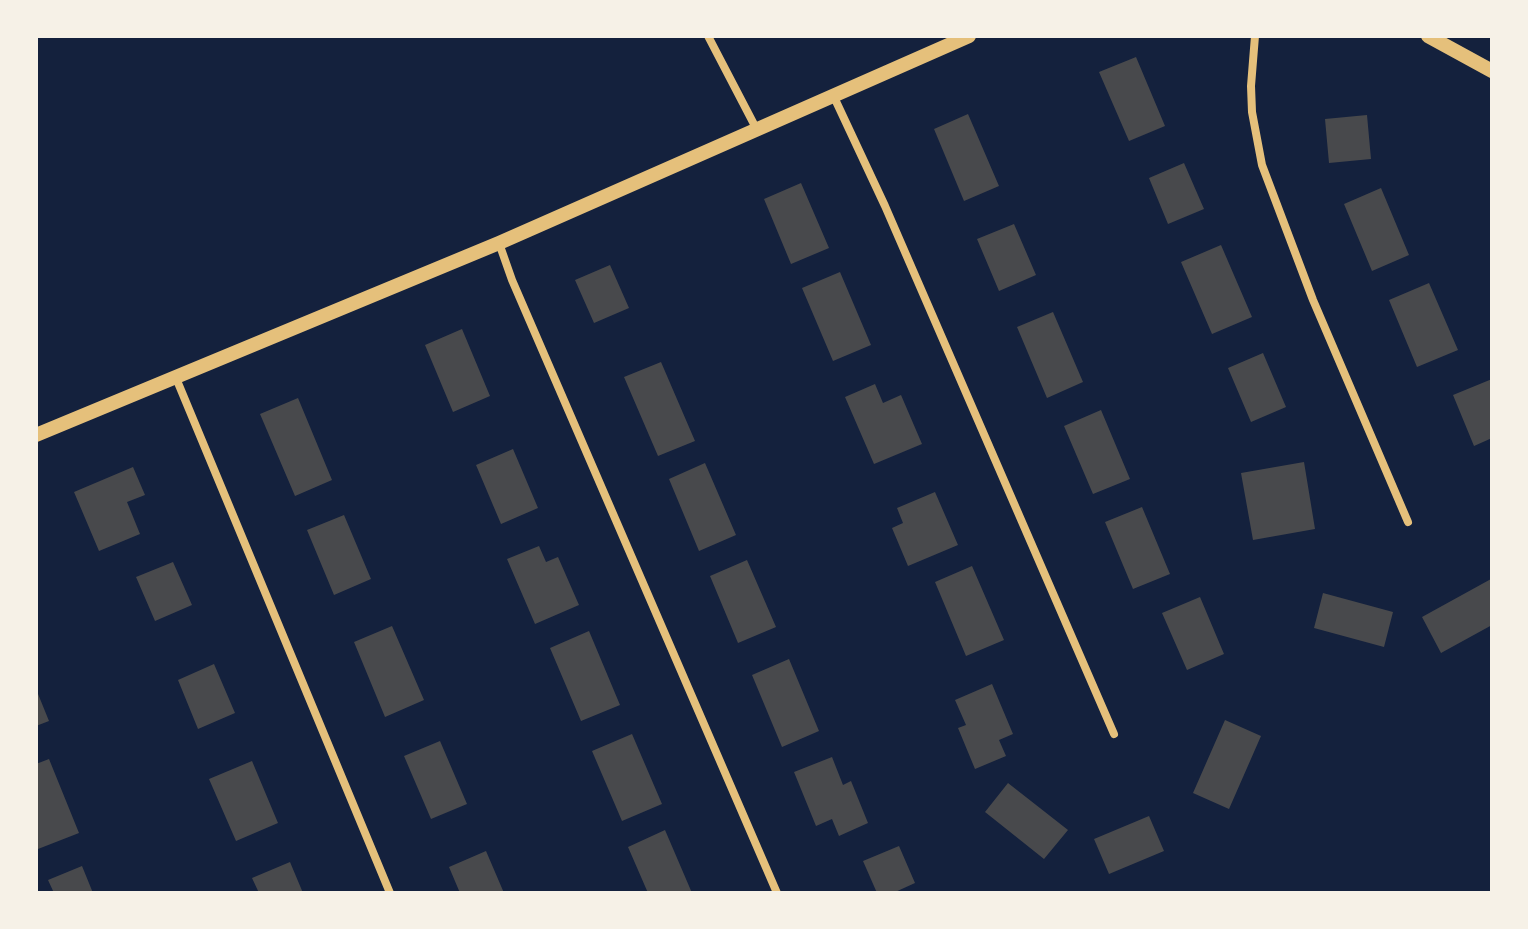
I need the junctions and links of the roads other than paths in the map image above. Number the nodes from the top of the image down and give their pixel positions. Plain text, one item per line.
1 (708, 36) edge
2 (969, 36) edge
3 (1255, 36) edge
4 (1428, 36) edge
5 (1492, 71) edge
6 (834, 97) junction
7 (757, 130) junction
8 (499, 243) junction
9 (176, 378) junction
10 (36, 435) edge
11 (1408, 522) dead end
12 (1114, 734) dead end
13 (390, 893) edge
14 (777, 893) edge

1 - 7 street
2 - 6 street
3 - 11 street
4 - 5 street
6 - 7 street
6 - 12 street
7 - 8 street
8 - 9 street
8 - 14 street
9 - 10 street
9 - 13 street

